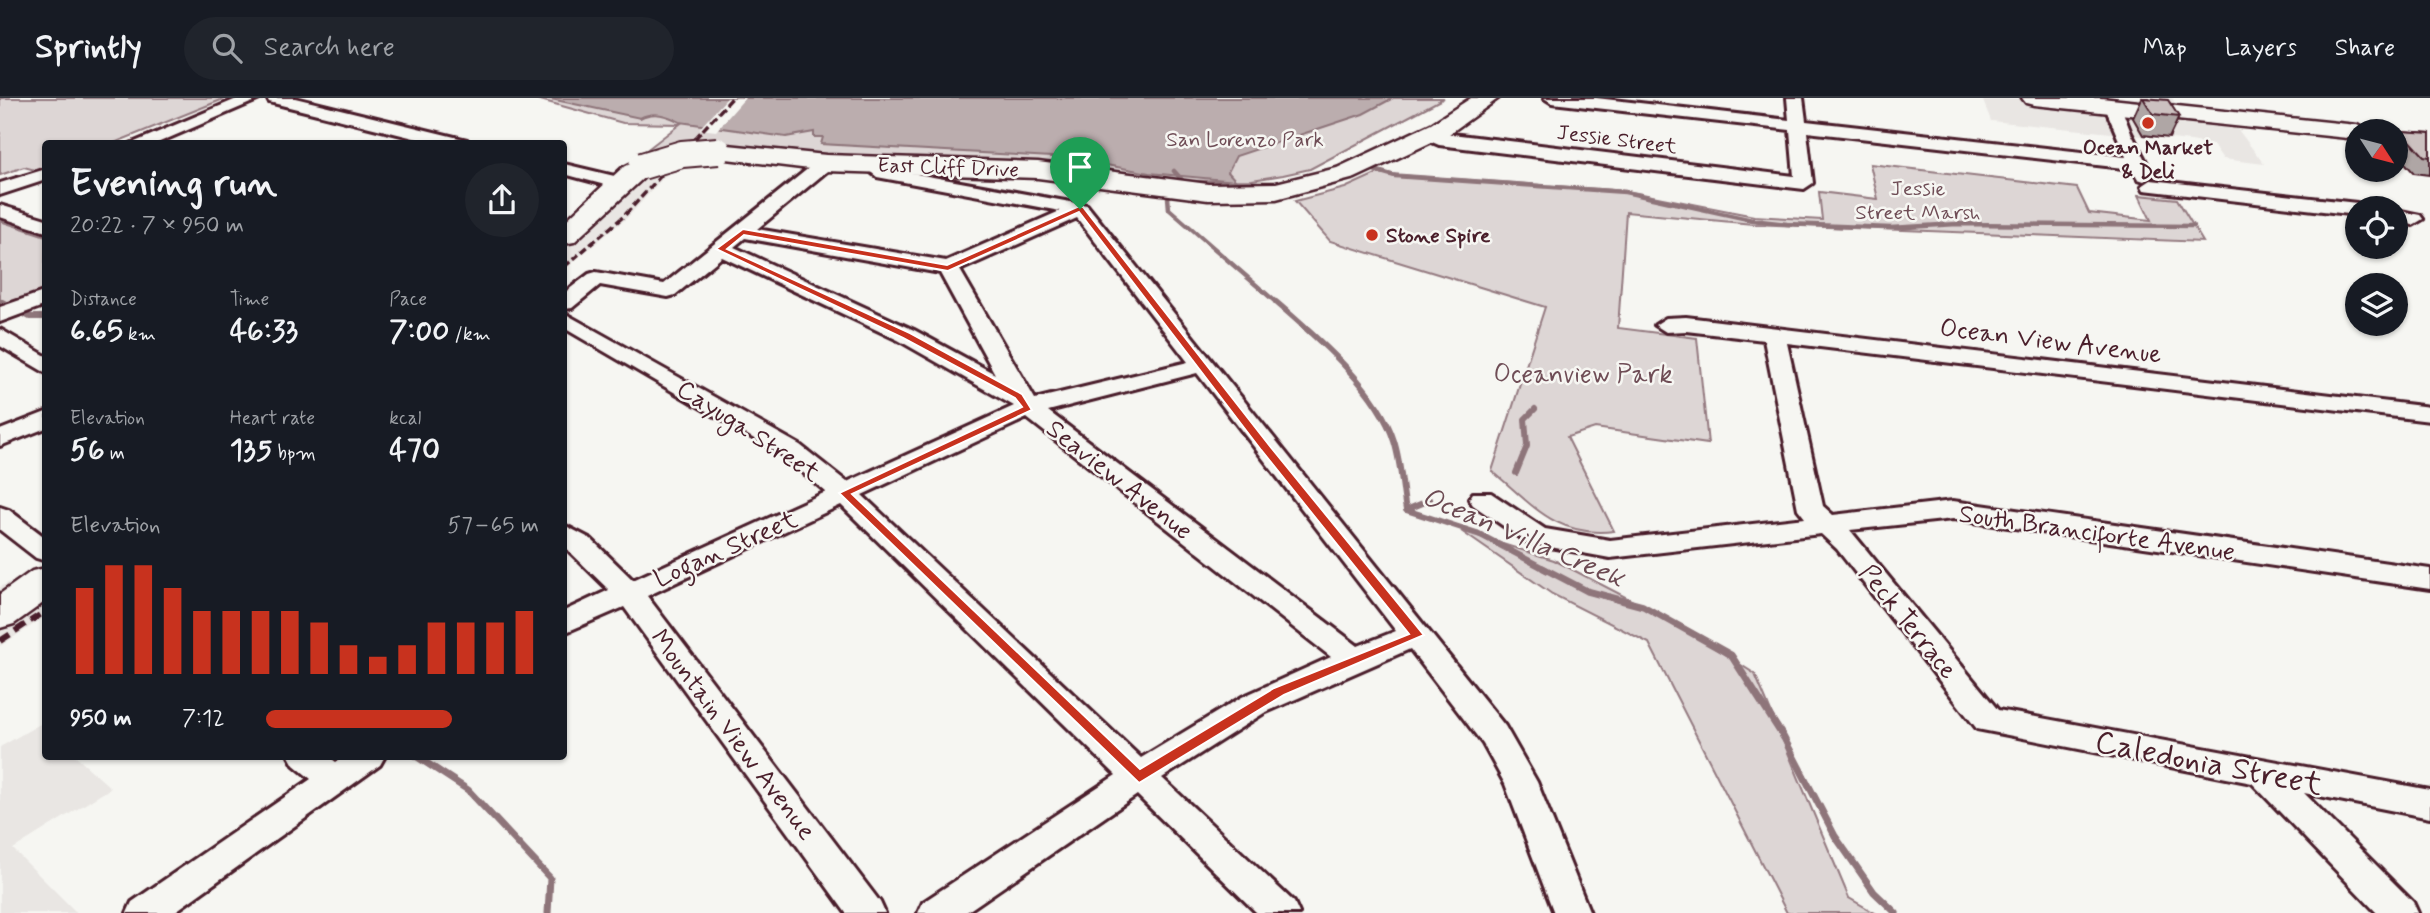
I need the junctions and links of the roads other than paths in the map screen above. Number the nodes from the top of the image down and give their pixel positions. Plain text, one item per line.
1 (254, 98) edge
2 (275, 98) edge
3 (1487, 98) edge
4 (1552, 98) edge
5 (1795, 98) edge
6 (2034, 98) edge
7 (2115, 102) edge
8 (1798, 125) junction
9 (2345, 131) edge
10 (1427, 136) junction
11 (148, 140) edge
12 (445, 140) edge
13 (826, 163) junction
14 (2137, 164) junction
15 (889, 169) junction
16 (567, 170) edge
17 (42, 175) edge
18 (620, 183) junction
19 (1804, 183) joint
20 (0, 188) edge
21 (2153, 190) joint
22 (2345, 208) edge
23 (1080, 209) junction
24 (0, 211) edge
25 (42, 225) edge
26 (743, 232) junction
27 (567, 233) edge
28 (721, 249) junction
29 (948, 268) junction
30 (42, 299) edge
31 (567, 301) edge
32 (0, 315) edge
33 (567, 320) edge
34 (1666, 325) dead end
35 (1774, 335) junction
36 (0, 337) edge
37 (42, 363) edge
38 (1203, 365) junction
39 (1024, 402) junction
40 (2430, 414) edge
41 (42, 421) edge
42 (0, 439) edge
43 (845, 493) junction
44 (1482, 499) dead end
45 (0, 516) edge
46 (1829, 524) junction
47 (567, 536) edge
48 (42, 568) edge
49 (42, 574) edge
50 (42, 575) edge
51 (2430, 579) edge
52 (628, 592) junction
53 (0, 598) edge
54 (0, 614) edge
55 (567, 622) edge
56 (1418, 635) junction
57 (1353, 659) junction
58 (1988, 720) joint
59 (310, 760) edge
60 (363, 760) edge
61 (2263, 772) junction
62 (1139, 777) junction
63 (335, 780) junction
64 (2430, 804) edge
65 (145, 913) edge
66 (867, 913) edge
67 (936, 913) edge
68 (1281, 913) edge
69 (1572, 913) edge
70 (2400, 913) edge

1 - 11 street
2 - 12 street
3 - 10 main road, East Cliff Drive
4 - 8 street
5 - 8 street
6 - 7 main road
7 - 9 main road
7 - 14 street
8 - 14 street
8 - 19 street
10 - 15 main road, East Cliff Drive
10 - 19 street, Jessie Street
13 - 15 main road, East Cliff Drive
13 - 18 main road, East Cliff Drive, bridge
13 - 26 street
14 - 21 street
15 - 23 street
16 - 18 street
17 - 20 street
18 - 27 main road, East Cliff Drive
21 - 22 street
23 - 29 street
23 - 38 street
24 - 25 street
26 - 28 street
26 - 29 street
28 - 31 street
28 - 39 street, Seaview Avenue
29 - 39 street
30 - 32 street
33 - 43 street, Cayuga Street
34 - 35 street, Ocean View Avenue
35 - 40 street, Ocean View Avenue
35 - 46 street, Peck Terrace
36 - 37 street
38 - 39 street, Logan Street
38 - 56 street
39 - 43 street, Logan Street
39 - 57 street, Seaview Avenue
41 - 42 street
43 - 52 street, Logan Street
43 - 62 street, Cayuga Street
44 - 46 street, South Branciforte Avenue
45 - 48 street
46 - 51 street, South Branciforte Avenue
46 - 58 street, Peck Terrace
47 - 52 street, Mountain View Avenue
49 - 53 street
50 - 54 main road
52 - 55 street, Logan Street
52 - 66 street, Mountain View Avenue
56 - 57 street
56 - 69 street
57 - 62 street
58 - 61 street, Caledonia Street
59 - 63 street
60 - 63 street
61 - 64 street, Caledonia Street
61 - 70 street
62 - 67 street
62 - 68 street, Cayuga Street
63 - 65 street

